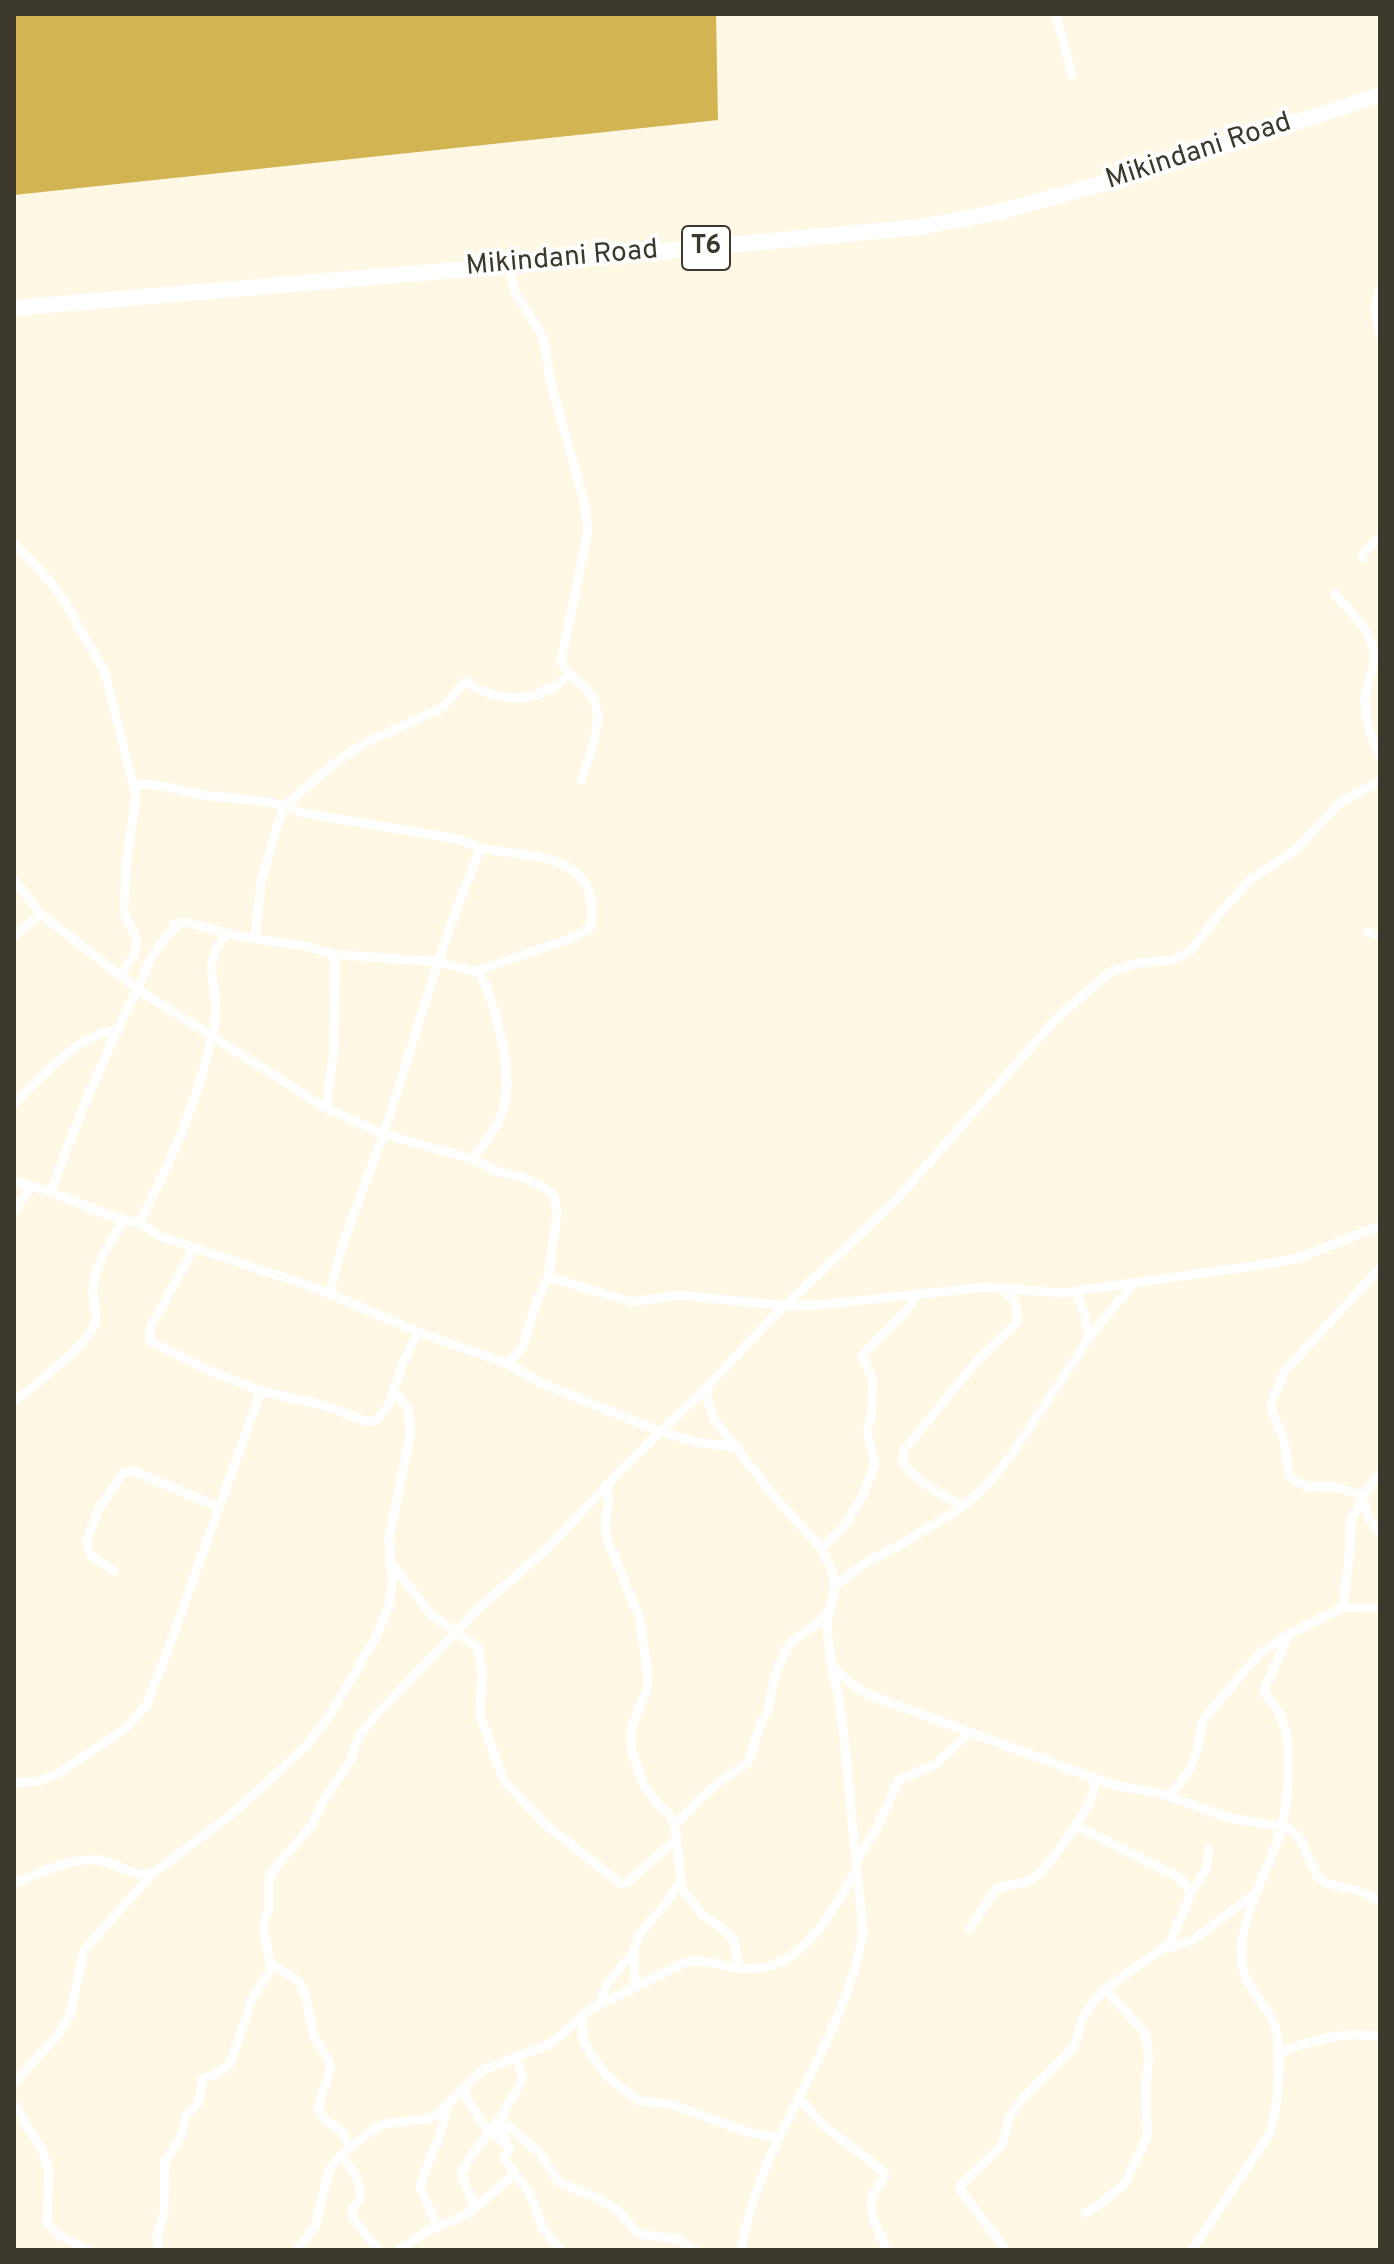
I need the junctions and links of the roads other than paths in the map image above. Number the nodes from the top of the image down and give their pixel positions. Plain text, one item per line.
1 (1056, 14) edge
2 (1072, 75) dead end
3 (1380, 95) edge
4 (509, 265) junction
5 (1380, 289) edge
6 (14, 308) edge
7 (1380, 335) edge
8 (1380, 537) edge
9 (14, 544) edge
10 (1362, 558) dead end
11 (1335, 594) dead end
12 (1377, 656) edge
13 (569, 675) junction
14 (1380, 756) edge
15 (582, 779) dead end
16 (1380, 781) edge
17 (135, 784) junction
18 (286, 805) junction
19 (481, 848) junction
20 (14, 880) edge
21 (41, 914) junction
22 (1367, 932) dead end
23 (227, 933) junction
24 (14, 936) edge
25 (1380, 936) edge
26 (255, 939) junction
27 (332, 954) junction
28 (439, 962) junction
29 (476, 971) junction
30 (121, 974) junction
31 (137, 989) junction
32 (116, 1030) junction
33 (212, 1037) junction
34 (14, 1104) edge
35 (326, 1108) junction
36 (383, 1134) junction
37 (472, 1159) junction
38 (14, 1181) edge
39 (31, 1186) junction
40 (51, 1192) junction
41 (14, 1212) edge
42 (124, 1219) junction
43 (139, 1223) junction
44 (1380, 1226) edge
45 (194, 1248) junction
46 (1380, 1268) edge
47 (548, 1277) junction
48 (1133, 1284) junction
49 (998, 1287) junction
50 (1076, 1292) junction
51 (330, 1294) junction
52 (917, 1294) junction
53 (786, 1306) junction
54 (418, 1332) junction
55 (1089, 1339) junction
56 (506, 1363) junction
57 (708, 1386) junction
58 (261, 1391) junction
59 (394, 1391) junction
60 (14, 1401) edge
61 (662, 1432) junction
62 (738, 1447) junction
63 (1380, 1473) edge
64 (607, 1486) junction
65 (1363, 1497) junction
66 (964, 1506) junction
67 (218, 1507) junction
68 (1380, 1533) edge
69 (821, 1548) junction
70 (391, 1561) junction
71 (114, 1571) dead end
72 (835, 1586) junction
73 (1343, 1607) junction
74 (1380, 1608) edge
75 (829, 1610) junction
76 (457, 1631) junction
77 (1289, 1634) junction
78 (831, 1664) junction
79 (969, 1733) junction
80 (1092, 1777) junction
81 (14, 1783) edge
82 (1170, 1797) junction
83 (1075, 1825) junction
84 (675, 1826) junction
85 (1281, 1828) junction
86 (678, 1837) junction
87 (1209, 1849) dead end
88 (856, 1866) junction
89 (153, 1873) junction
90 (680, 1882) junction
91 (14, 1883) edge
92 (1191, 1893) junction
93 (1254, 1894) junction
94 (1380, 1901) edge
95 (970, 1928) dead end
96 (1163, 1950) junction
97 (634, 1951) junction
98 (272, 1964) junction
99 (739, 1969) junction
100 (635, 1986) junction
101 (1105, 1989) junction
102 (599, 2004) junction
103 (582, 2016) junction
104 (1380, 2037) edge
105 (1278, 2054) junction
106 (516, 2058) junction
107 (15, 2080) edge
108 (463, 2091) junction
109 (800, 2099) junction
110 (14, 2104) edge
111 (446, 2108) junction
112 (502, 2118) junction
113 (489, 2131) junction
114 (777, 2137) junction
115 (504, 2143) junction
116 (351, 2147) junction
117 (341, 2155) junction
118 (514, 2175) junction
119 (471, 2211) junction
120 (1085, 2213) dead end
121 (438, 2227) junction
122 (88, 2250) edge
123 (158, 2250) edge
124 (297, 2250) edge
125 (377, 2250) edge
126 (398, 2250) edge
127 (560, 2250) edge
128 (695, 2250) edge
129 (741, 2250) edge
130 (887, 2250) edge
131 (1006, 2250) edge
132 (1192, 2250) edge

1 - 2 street
3 - 4 highway, Mikindani Road / T6
4 - 6 highway, Mikindani Road / T6
4 - 13 street
5 - 7 street
8 - 10 street
9 - 17 street
11 - 12 street
12 - 14 street
13 - 15 street
13 - 18 street
16 - 53 street
17 - 18 street
17 - 30 street
18 - 19 street
18 - 26 street
19 - 28 street
19 - 29 street
20 - 21 street
21 - 24 street
21 - 30 street
22 - 25 street
23 - 26 street
23 - 31 street
23 - 33 street
26 - 27 street
27 - 28 street
27 - 35 street
28 - 29 street
28 - 36 street
29 - 37 street
30 - 31 street
31 - 32 street
31 - 33 street
32 - 34 street
32 - 40 street
33 - 35 street
33 - 43 street
35 - 36 street
36 - 37 street
36 - 51 street
37 - 47 street
38 - 39 street
39 - 40 street
39 - 41 street
40 - 42 street
42 - 43 street
42 - 60 street
43 - 45 street
44 - 48 street
45 - 51 street
45 - 58 street
46 - 65 street
47 - 53 street
47 - 56 street
48 - 50 street
48 - 55 street
49 - 50 street
49 - 52 street
49 - 66 street
50 - 55 street
51 - 54 street
52 - 53 street
52 - 69 street
53 - 57 street
54 - 56 street
54 - 59 street
55 - 66 street
56 - 61 street
57 - 61 street
57 - 62 street
58 - 59 street
58 - 67 street
59 - 70 street
61 - 62 street
61 - 64 street
62 - 69 street
63 - 65 street
64 - 76 street
64 - 84 street
65 - 68 street
65 - 73 street
66 - 72 street
67 - 71 street
67 - 81 street
69 - 72 street
70 - 76 street
70 - 89 street
72 - 75 street
73 - 74 street
73 - 77 street
75 - 78 street
75 - 84 street
76 - 86 street
76 - 98 street
77 - 82 street
77 - 85 street
78 - 79 street
78 - 88 street
79 - 80 street
79 - 88 street
80 - 82 street
80 - 83 street
82 - 85 street
83 - 92 street
83 - 95 street
84 - 86 street
85 - 93 street
85 - 94 street
86 - 90 street
87 - 92 street
88 - 99 street
88 - 109 street
89 - 91 street
89 - 107 street
90 - 97 street
90 - 99 street
92 - 96 street
93 - 96 street
93 - 105 street
96 - 101 street
97 - 100 street
97 - 102 street
98 - 116 street
98 - 123 street
99 - 100 street
100 - 102 street
101 - 120 street
101 - 131 street
102 - 103 street
103 - 106 street
103 - 114 street
104 - 105 street
105 - 132 street
106 - 108 street
106 - 112 street
108 - 111 street
108 - 113 street
109 - 114 street
109 - 130 street
110 - 122 street
111 - 116 street
111 - 121 street
112 - 113 street
112 - 115 street
112 - 128 street
113 - 115 street
113 - 119 street
114 - 129 street
115 - 118 street
116 - 117 street
117 - 124 street
117 - 125 street
118 - 119 street
118 - 127 street
119 - 121 street
121 - 126 street

